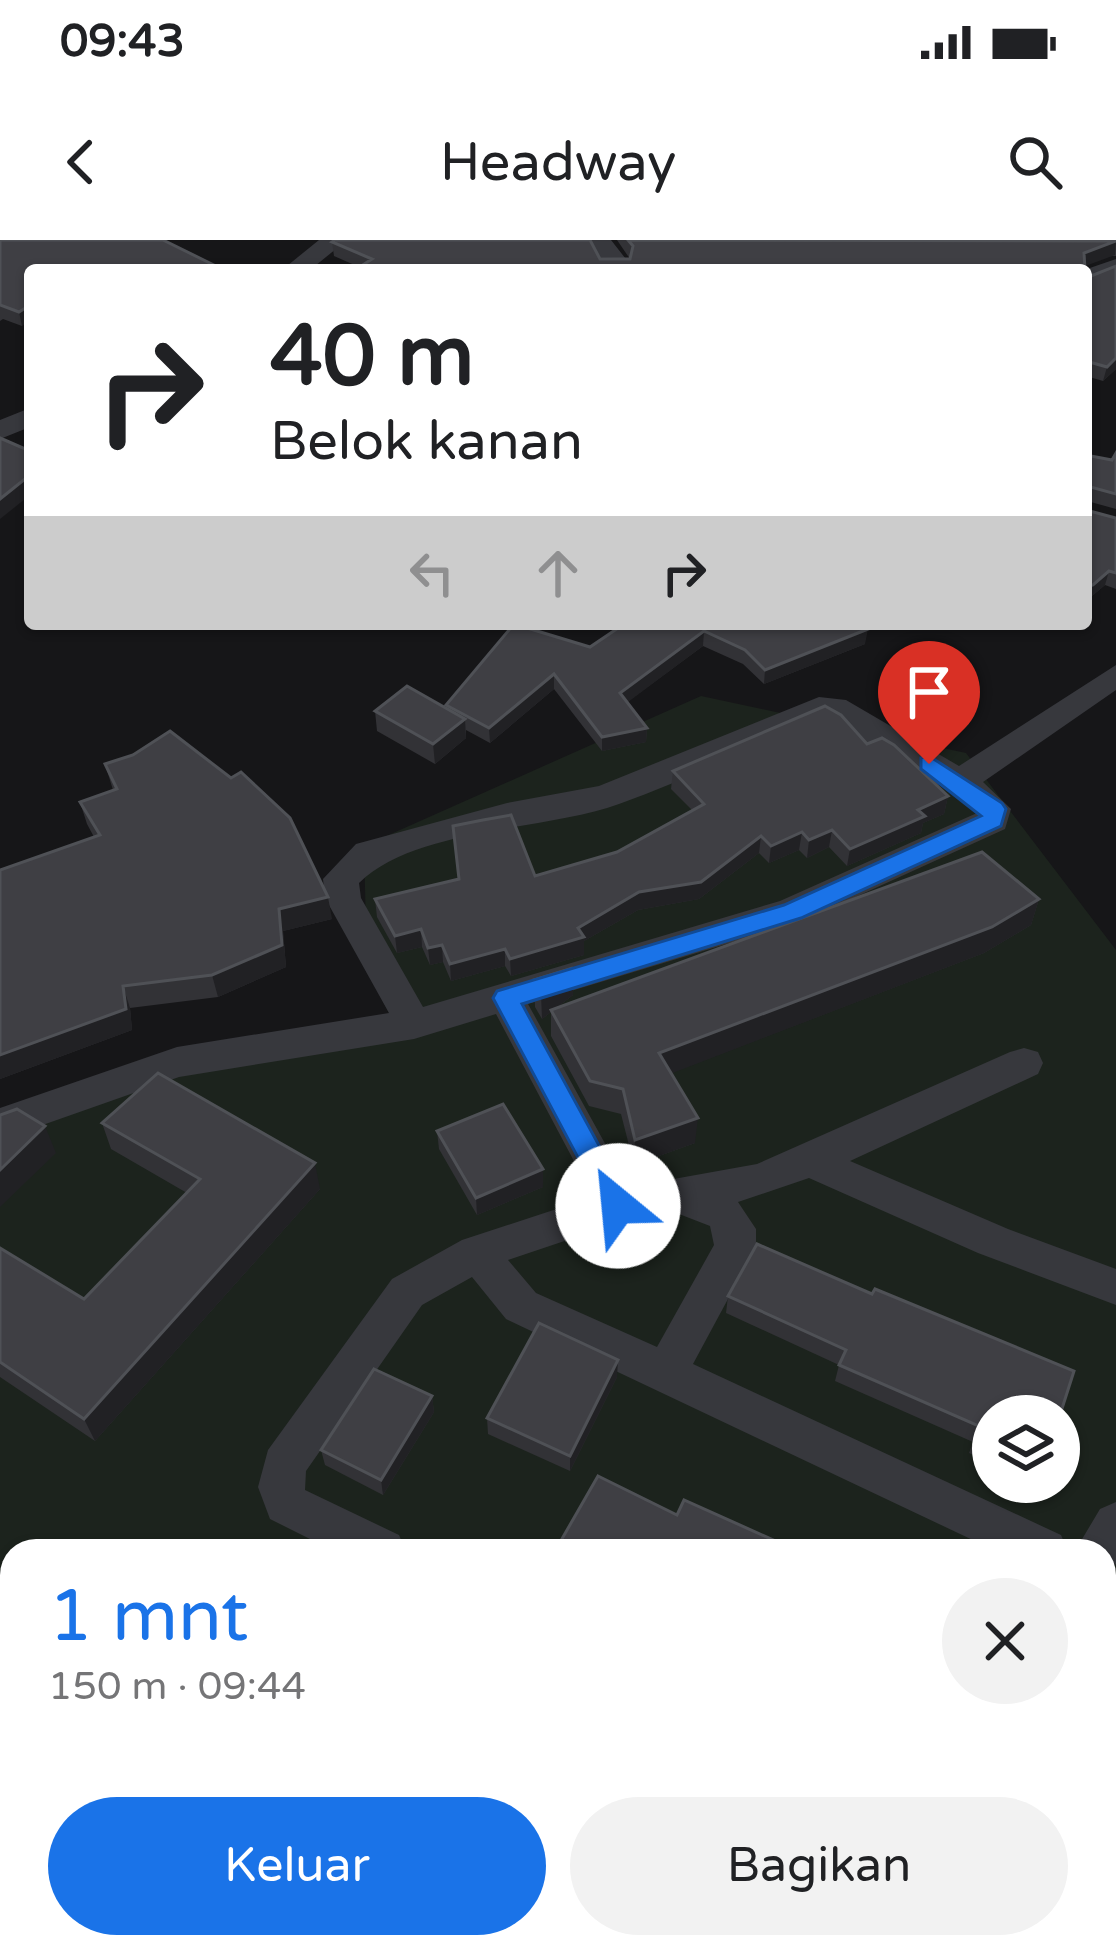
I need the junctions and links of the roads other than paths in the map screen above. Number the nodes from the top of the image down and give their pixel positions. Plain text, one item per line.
1 (335, 240) edge
2 (598, 240) edge
3 (302, 264) edge
4 (616, 264) edge
5 (1116, 675) edge
6 (960, 782) junction
7 (506, 998) junction
8 (414, 1024) junction
9 (1024, 1063) dead end
10 (0, 1124) edge
11 (810, 1161) junction
12 (680, 1197) junction
13 (618, 1206) junction
14 (477, 1253) junction
15 (1116, 1287) edge
16 (667, 1372) junction
17 (358, 1539) edge
18 (1020, 1539) edge

1 - 3 street
2 - 4 street
5 - 6 street
6 - 7 street
6 - 8 street
7 - 8 street
7 - 13 street
8 - 10 street
9 - 11 street
11 - 12 street
11 - 15 street
12 - 13 street
12 - 16 street
13 - 14 street
14 - 16 street
14 - 17 street
16 - 18 street

